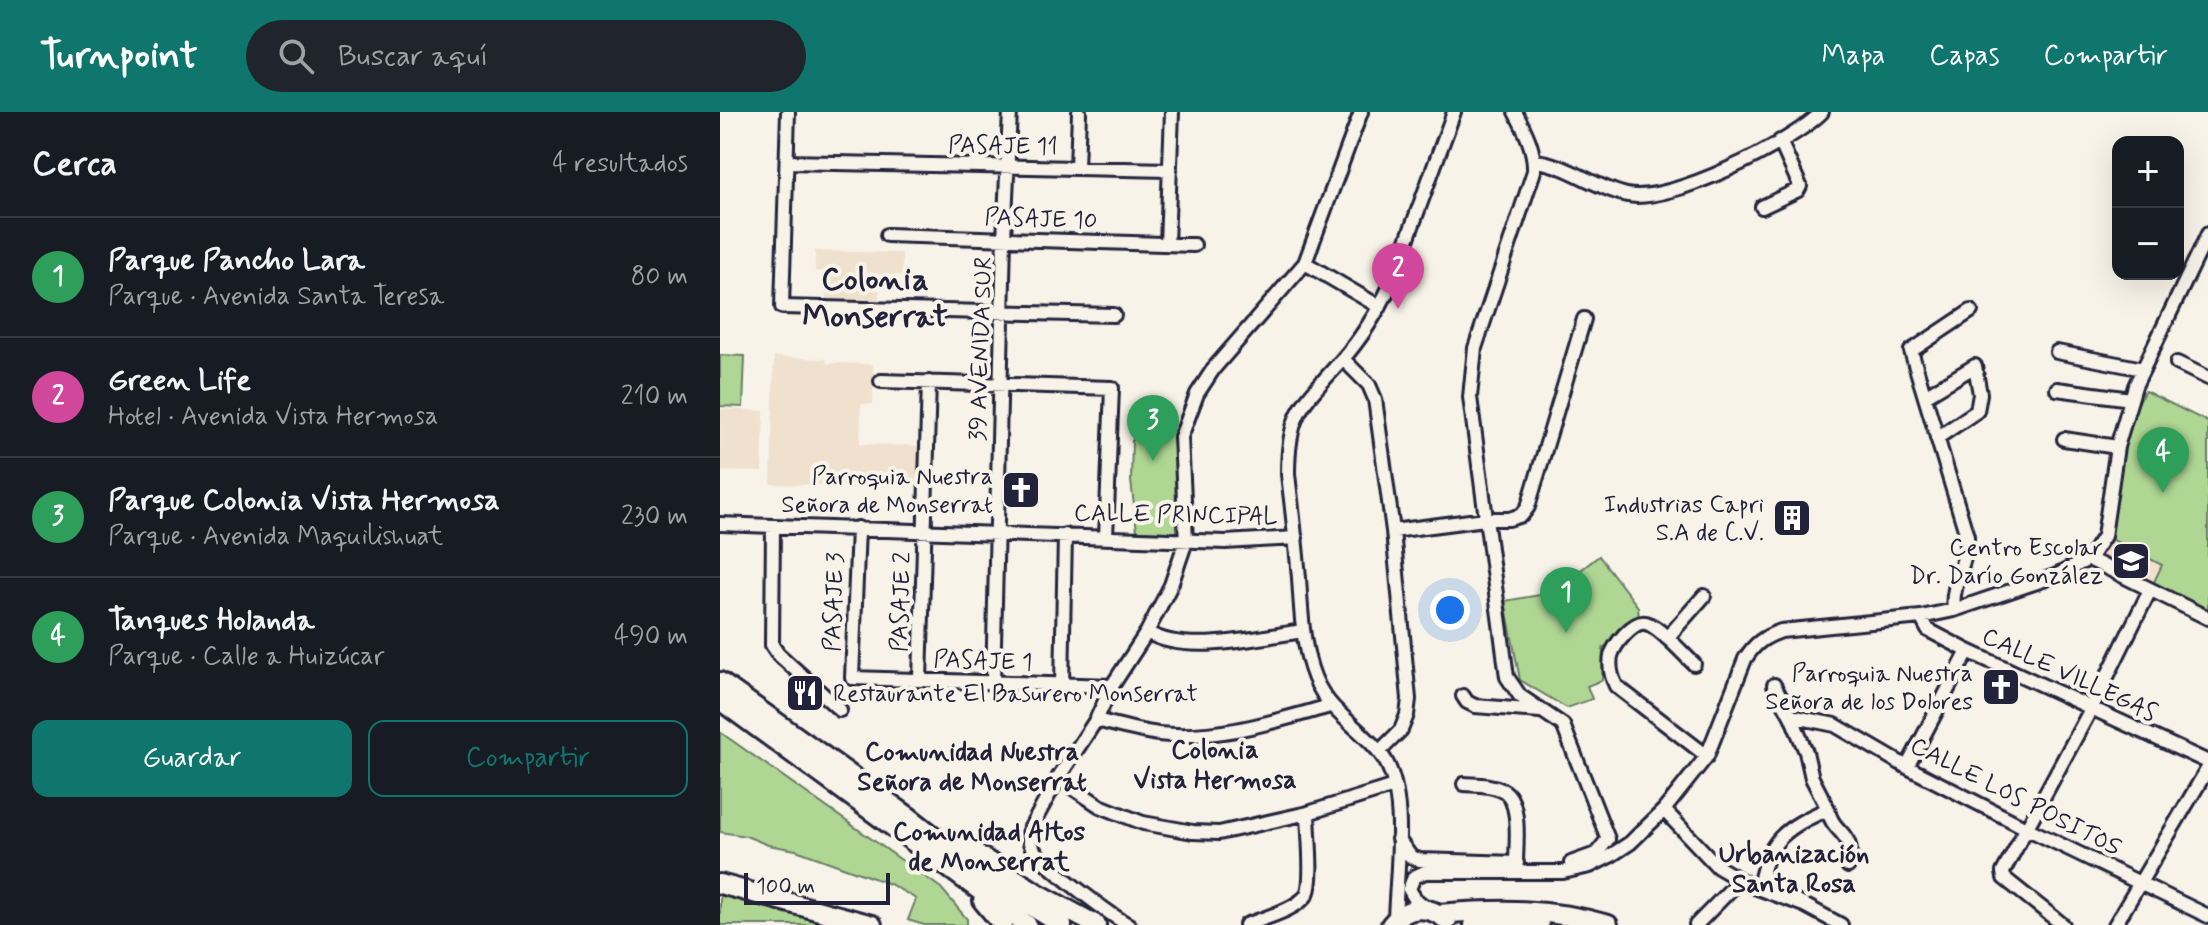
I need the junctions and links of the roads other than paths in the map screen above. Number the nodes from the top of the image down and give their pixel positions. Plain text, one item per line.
1 (788, 112) edge
2 (1010, 112) edge
3 (1079, 112) edge
4 (1172, 112) edge
5 (1361, 112) edge
6 (1454, 112) edge
7 (1515, 112) edge
8 (1822, 112) edge
9 (1780, 141) junction
10 (1535, 161) junction
11 (787, 162) junction
12 (1009, 167) junction
13 (1077, 168) junction
14 (1170, 170) junction
15 (1762, 207) dead end
16 (2208, 234) edge
17 (887, 235) dead end
18 (1004, 239) junction
19 (1167, 244) junction
20 (1194, 245) dead end
21 (1305, 263) junction
22 (1380, 307) junction
23 (1971, 311) dead end
24 (1003, 313) junction
25 (1114, 315) dead end
26 (1584, 319) dead end
27 (2057, 352) dead end
28 (1343, 359) junction
29 (2177, 363) dead end
30 (2143, 369) junction
31 (2208, 378) edge
32 (881, 381) dead end
33 (929, 382) junction
34 (1001, 385) junction
35 (2057, 389) dead end
36 (1925, 396) junction
37 (2131, 399) junction
38 (1937, 438) junction
39 (2064, 439) dead end
40 (2117, 447) junction
41 (1485, 519) junction
42 (720, 524) edge
43 (773, 526) junction
44 (858, 528) junction
45 (925, 531) junction
46 (1393, 531) junction
47 (997, 533) junction
48 (1065, 535) junction
49 (1106, 537) junction
50 (1296, 538) junction
51 (1186, 541) junction
52 (2089, 559) junction
53 (2150, 590) junction
54 (1704, 596) dead end
55 (1954, 610) junction
56 (1921, 617) junction
57 (2208, 618) edge
58 (1303, 631) junction
59 (1147, 632) junction
60 (1667, 638) junction
61 (1968, 651) junction
62 (1694, 664) dead end
63 (852, 678) joint
64 (920, 680) junction
65 (720, 682) edge
66 (993, 683) junction
67 (1510, 683) junction
68 (1062, 685) junction
69 (1774, 685) dead end
70 (1112, 686) junction
71 (1463, 696) dead end
72 (720, 700) edge
73 (1330, 706) junction
74 (1488, 707) junction
75 (2092, 707) junction
76 (840, 710) dead end
77 (1545, 712) junction
78 (1791, 716) junction
79 (1096, 720) junction
80 (1379, 752) junction
81 (1707, 756) junction
82 (2208, 765) edge
83 (1907, 767) junction
84 (1058, 778) junction
85 (1464, 784) dead end
86 (1394, 786) junction
87 (1828, 809) junction
88 (1664, 810) junction
89 (1308, 813) junction
90 (909, 817) junction
91 (2028, 829) junction
92 (1398, 839) junction
93 (1606, 842) junction
94 (1630, 843) junction
95 (1516, 863) junction
96 (1595, 864) junction
97 (1848, 866) dead end
98 (1740, 880) junction
99 (2139, 883) junction
100 (720, 884) edge
101 (971, 886) junction
102 (1759, 888) junction
103 (2208, 916) edge
104 (1442, 918) edge
105 (848, 920) edge
106 (1392, 924) edge
107 (872, 925) edge
108 (1003, 925) edge
109 (1027, 925) edge
110 (1062, 925) edge
111 (1096, 925) edge
112 (1129, 925) edge
113 (1246, 925) edge
114 (1474, 925) edge
115 (1539, 925) edge
116 (1608, 925) edge
117 (1696, 925) edge
118 (1841, 925) edge
119 (2063, 925) edge
120 (2115, 925) edge

1 - 11 street
2 - 12 street, 39 AVENIDA SUR
3 - 13 street
4 - 14 street
5 - 21 street
6 - 22 street
7 - 10 street
8 - 9 street
9 - 10 street
9 - 15 street
10 - 41 street
11 - 12 street, PASAJE 11
11 - 24 street
12 - 13 street, PASAJE 11
12 - 18 street, 39 AVENIDA SUR
13 - 14 street, PASAJE 11
14 - 19 street
16 - 30 street
17 - 18 street, PASAJE 10
18 - 19 street, PASAJE 10
18 - 24 street, 39 AVENIDA SUR
19 - 20 street, PASAJE 10
21 - 22 street
21 - 51 street
22 - 28 street
23 - 36 street
24 - 25 street
24 - 34 street, 39 AVENIDA SUR
26 - 41 street
27 - 30 street
28 - 46 street
28 - 50 street
29 - 31 street
30 - 37 street
32 - 33 street
33 - 34 street
33 - 45 street, PASAJE 2
34 - 47 street, 39 AVENIDA SUR
34 - 49 street
35 - 37 street
36 - 38 street
36 - 38 street
37 - 40 street
38 - 55 street
39 - 40 street
40 - 52 street
41 - 46 street
41 - 67 street
42 - 43 street, CALLE PRINCIPAL
43 - 44 street, CALLE PRINCIPAL
43 - 76 street
44 - 45 street, CALLE PRINCIPAL
44 - 63 street, PASAJE 3
45 - 47 street, CALLE PRINCIPAL
45 - 64 street, PASAJE 2
46 - 80 street
47 - 48 street, CALLE PRINCIPAL
47 - 66 street, 39 AVENIDA SUR
48 - 49 street, CALLE PRINCIPAL
48 - 68 street
49 - 51 street, CALLE PRINCIPAL
50 - 51 street, CALLE PRINCIPAL
50 - 58 street
51 - 59 street
52 - 53 street
52 - 55 street
53 - 57 street
53 - 75 street
54 - 60 street
55 - 56 street
56 - 61 street, CALLE VILLEGAS
56 - 81 street
58 - 59 street
58 - 73 street
59 - 70 street
60 - 62 street
60 - 81 street
61 - 75 street, CALLE VILLEGAS
61 - 83 street
63 - 64 street, PASAJE 1
64 - 66 street, PASAJE 1
65 - 90 highway
66 - 68 street, PASAJE 1
67 - 74 street
67 - 77 street
68 - 70 street, PASAJE 1
69 - 78 street
70 - 79 street
71 - 74 street
72 - 101 highway
73 - 79 street
73 - 80 street
74 - 77 street
75 - 82 street, CALLE VILLEGAS
75 - 91 street
77 - 93 street
78 - 83 street, CALLE LOS POSITOS
78 - 87 street
79 - 84 street
80 - 86 street
81 - 88 street
82 - 99 street
83 - 91 street, CALLE LOS POSITOS
84 - 89 street
84 - 112 street
85 - 95 street
86 - 89 street
86 - 92 street
87 - 97 street
87 - 102 street
88 - 94 street
88 - 98 street
89 - 113 street
90 - 110 highway
90 - 111 highway
91 - 99 street, CALLE LOS POSITOS
91 - 119 street
92 - 95 street
92 - 106 street
93 - 94 street
93 - 95 street
93 - 96 street
94 - 96 street
96 - 104 street
98 - 102 street
98 - 117 street
99 - 103 street, CALLE LOS POSITOS
99 - 120 street
100 - 105 highway
101 - 108 highway
101 - 109 highway
102 - 118 street
104 - 106 highway
104 - 116 highway
105 - 107 highway
114 - 115 highway

